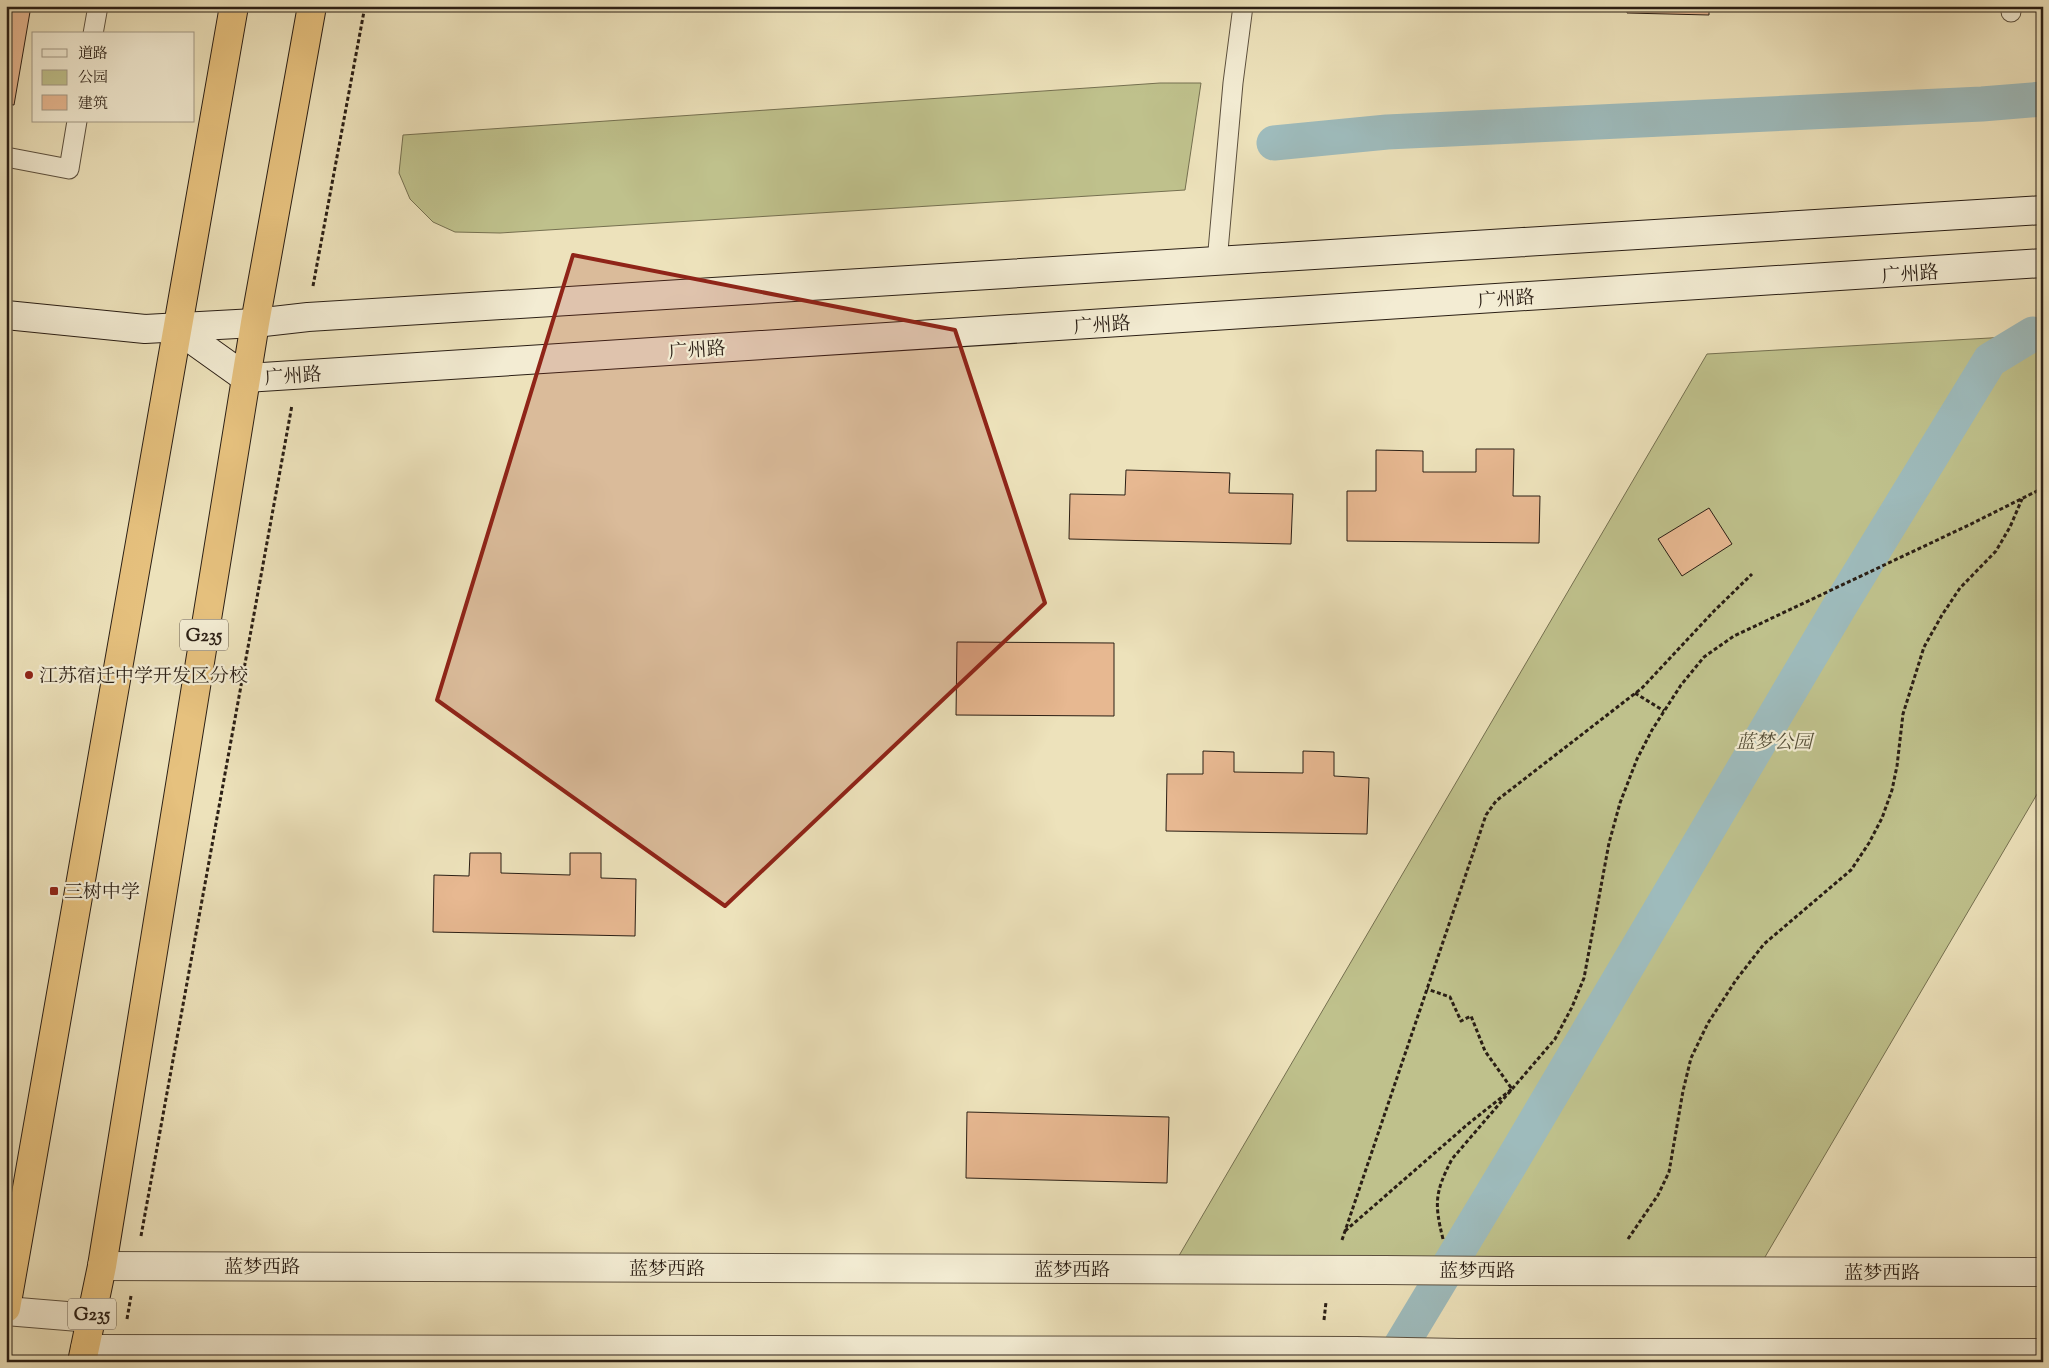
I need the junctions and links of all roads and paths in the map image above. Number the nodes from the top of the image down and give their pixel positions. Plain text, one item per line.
1 (98, 6) edge
2 (234, 6) edge
3 (312, 6) edge
4 (366, 6) edge
5 (1243, 6) edge
6 (93, 32) edge
7 (77, 122) edge
8 (6, 157) edge
9 (2043, 210) edge
10 (1217, 262) junction
11 (2043, 263) edge
12 (6, 316) edge
13 (308, 318) junction
14 (255, 323) junction
15 (176, 328) junction
16 (297, 374) junction
17 (246, 378) junction
18 (2043, 488) edge
19 (2022, 499) junction
20 (1752, 574) dead end
21 (1635, 693) junction
22 (1664, 711) junction
23 (1427, 989) junction
24 (1345, 1232) junction
25 (1444, 1240) dead end
26 (102, 1266) junction
27 (136, 1266) junction
28 (1332, 1270) junction
29 (1595, 1270) junction
30 (2043, 1272) edge
31 (6, 1310) edge
32 (1324, 1314) dead end
33 (91, 1318) junction
34 (2043, 1354) edge
35 (84, 1355) edge
36 (120, 1355) edge

1 - 6 lane
2 - 15 highway
3 - 14 highway, G235
4 - 13 path
5 - 10 lane
7 - 8 lane
9 - 10 street
10 - 13 street
11 - 16 street, 广州路
12 - 15 street
13 - 14 street
14 - 15 street
14 - 17 highway, G235
15 - 17 street, 广州路
15 - 31 highway
16 - 17 street, 广州路
16 - 27 path
17 - 26 highway, G235
18 - 19 path
19 - 22 path
19 - 29 path
20 - 21 path
21 - 22 path
21 - 23 path
22 - 25 path
23 - 24 path
23 - 24 path
24 - 28 path
26 - 27 street, 蓝梦西路
26 - 33 highway, G235
27 - 28 street, 蓝梦西路
27 - 36 path
28 - 29 street, 蓝梦西路, bridge
28 - 32 path
29 - 30 street, 蓝梦西路
31 - 33 street
33 - 35 highway, G235
34 - 36 street, bridge
35 - 36 street

